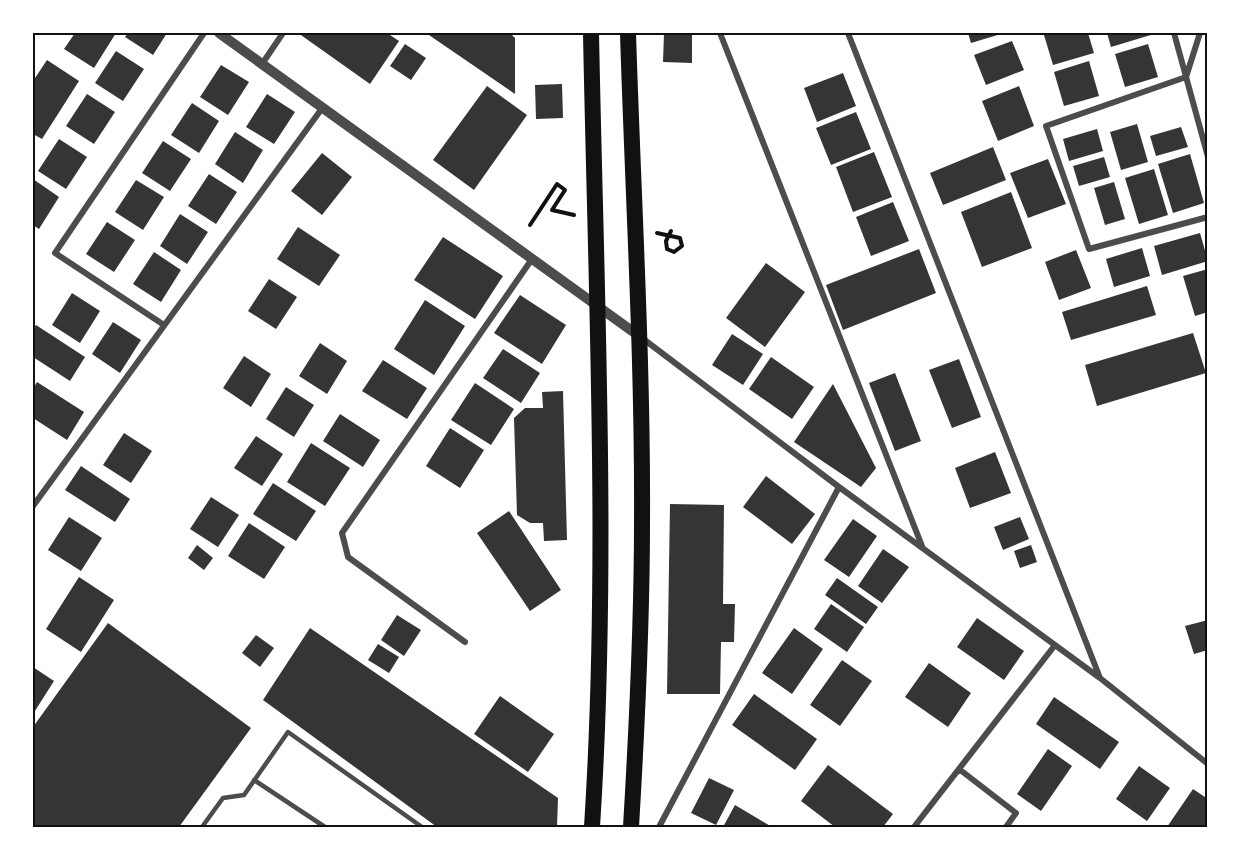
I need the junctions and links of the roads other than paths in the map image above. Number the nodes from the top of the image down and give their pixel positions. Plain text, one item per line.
1 (204, 33) edge
2 (219, 33) edge
3 (283, 33) edge
4 (591, 33) edge
5 (628, 33) edge
6 (720, 33) edge
7 (848, 33) edge
8 (1174, 33) edge
9 (1200, 33) edge
10 (262, 64) junction
11 (1186, 77) junction
12 (323, 107) junction
13 (1208, 157) edge
14 (1208, 217) edge
15 (532, 260) junction
16 (597, 306) junction
17 (164, 325) junction
18 (639, 336) junction
19 (839, 487) junction
20 (33, 506) edge
21 (922, 547) junction
22 (465, 642) dead end
23 (1055, 645) junction
24 (1100, 678) junction
25 (1208, 764) edge
26 (959, 769) junction
27 (254, 780) junction
28 (202, 827) edge
29 (325, 827) edge
30 (422, 827) edge
31 (592, 827) edge
32 (632, 827) edge
33 (659, 827) edge
34 (914, 827) edge
35 (1006, 827) edge

1 - 17 street
2 - 10 street
3 - 10 street
4 - 16 highway
5 - 18 highway
6 - 21 street
7 - 24 street
8 - 11 street
9 - 11 street
10 - 12 street
11 - 13 street
11 - 14 street
12 - 15 street
12 - 17 street
15 - 16 street
15 - 22 street
16 - 18 street
16 - 31 highway
17 - 20 street
18 - 19 street
18 - 32 highway
19 - 21 street
19 - 33 street
21 - 23 street
23 - 24 street
23 - 26 street
24 - 25 street
26 - 34 street
26 - 35 street
27 - 28 lane
27 - 29 lane
27 - 30 lane

